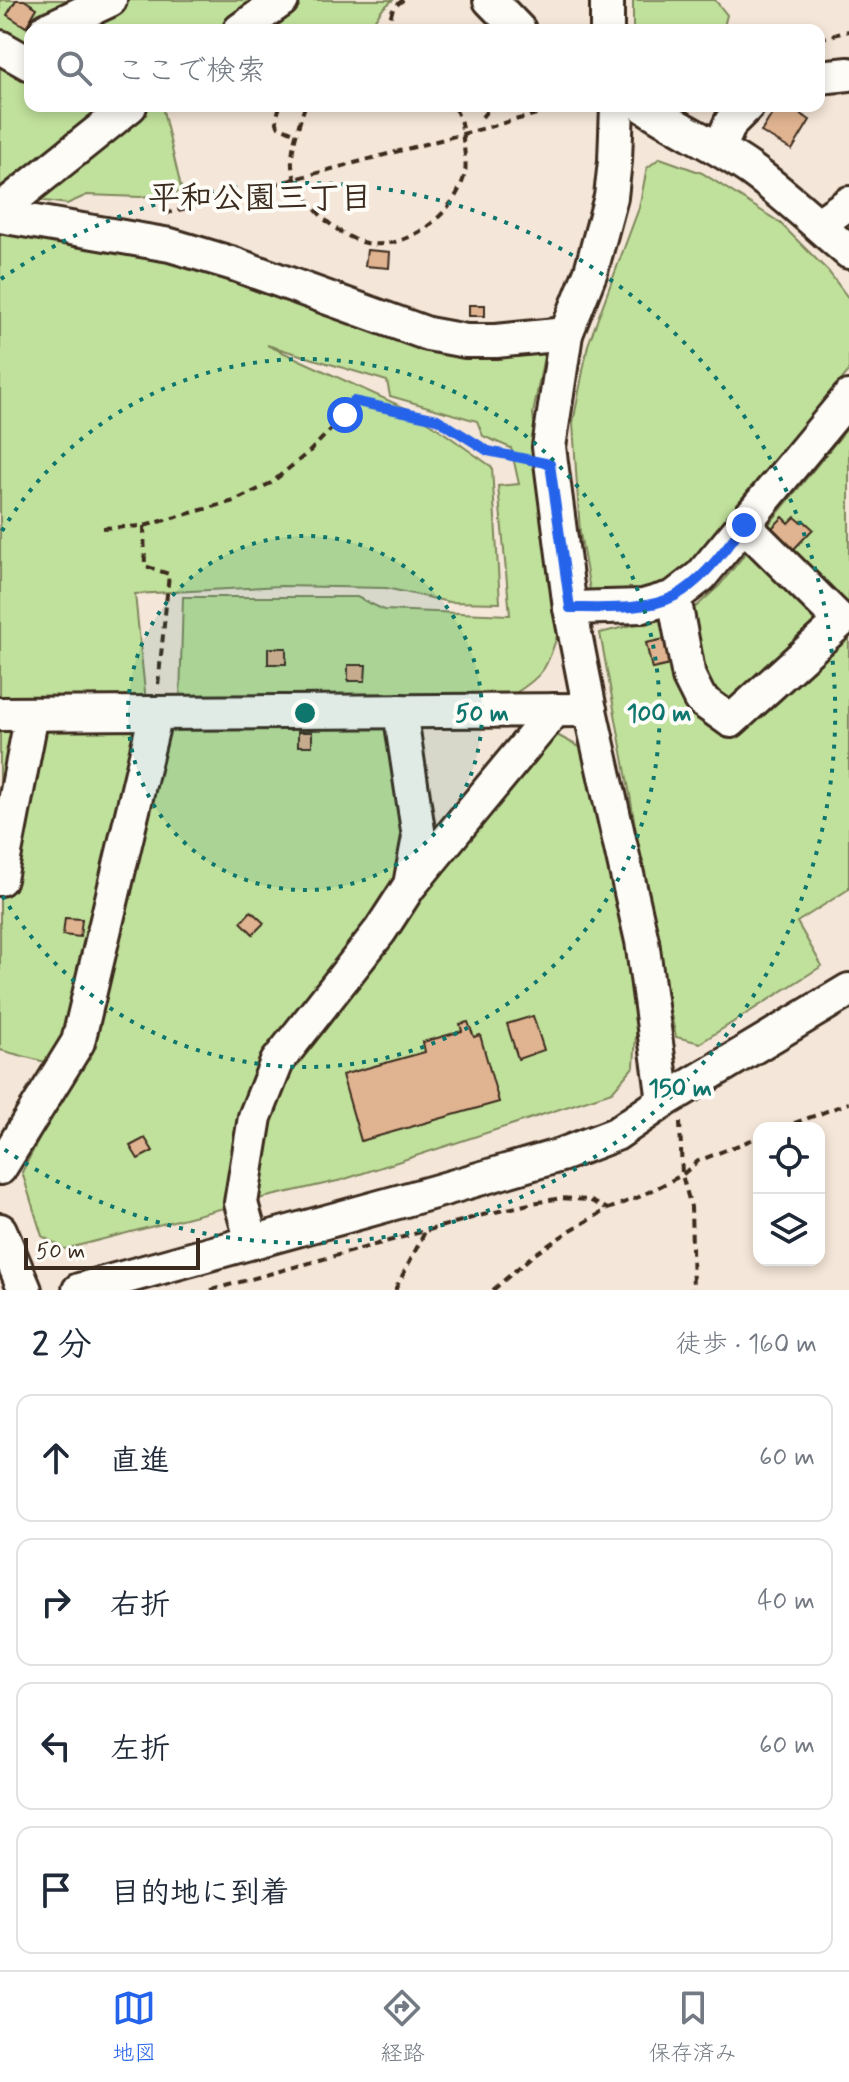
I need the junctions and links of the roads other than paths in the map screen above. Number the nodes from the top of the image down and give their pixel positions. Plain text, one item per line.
1 (110, 0) edge
2 (490, 0) edge
3 (607, 0) edge
4 (280, 1) edge
5 (59, 24) edge
6 (248, 24) edge
7 (513, 24) edge
8 (607, 24) edge
9 (849, 74) edge
10 (825, 76) edge
11 (115, 112) edge
12 (617, 112) edge
13 (654, 112) edge
14 (741, 112) edge
15 (719, 149) junction
16 (849, 203) edge
17 (0, 213) edge
18 (819, 224) junction
19 (849, 252) edge
20 (566, 334) junction
21 (849, 397) edge
22 (744, 525) junction
23 (674, 597) junction
24 (570, 608) junction
25 (555, 710) junction
26 (590, 710) junction
27 (400, 711) junction
28 (156, 713) junction
29 (0, 714) edge
30 (32, 714) junction
31 (0, 879) edge
32 (410, 885) junction
33 (849, 990) edge
34 (664, 1101) junction
35 (0, 1168) edge
36 (0, 1230) edge
37 (252, 1242) junction
38 (25, 1290) edge
39 (79, 1290) edge

1 - 5 street
2 - 7 street
3 - 8 street
4 - 6 street
9 - 10 street
11 - 17 street
12 - 20 street
13 - 15 street
14 - 15 street
15 - 18 street
16 - 18 street
17 - 20 street
18 - 19 street
20 - 24 street
21 - 22 street
22 - 23 street
22 - 23 street
23 - 24 street
24 - 26 street
25 - 26 street
25 - 27 street
25 - 32 street
26 - 34 street
27 - 28 street
27 - 32 street
28 - 30 street
28 - 35 street
29 - 30 street
30 - 31 street
32 - 37 street
33 - 34 street
34 - 37 street
36 - 38 street
37 - 39 street

